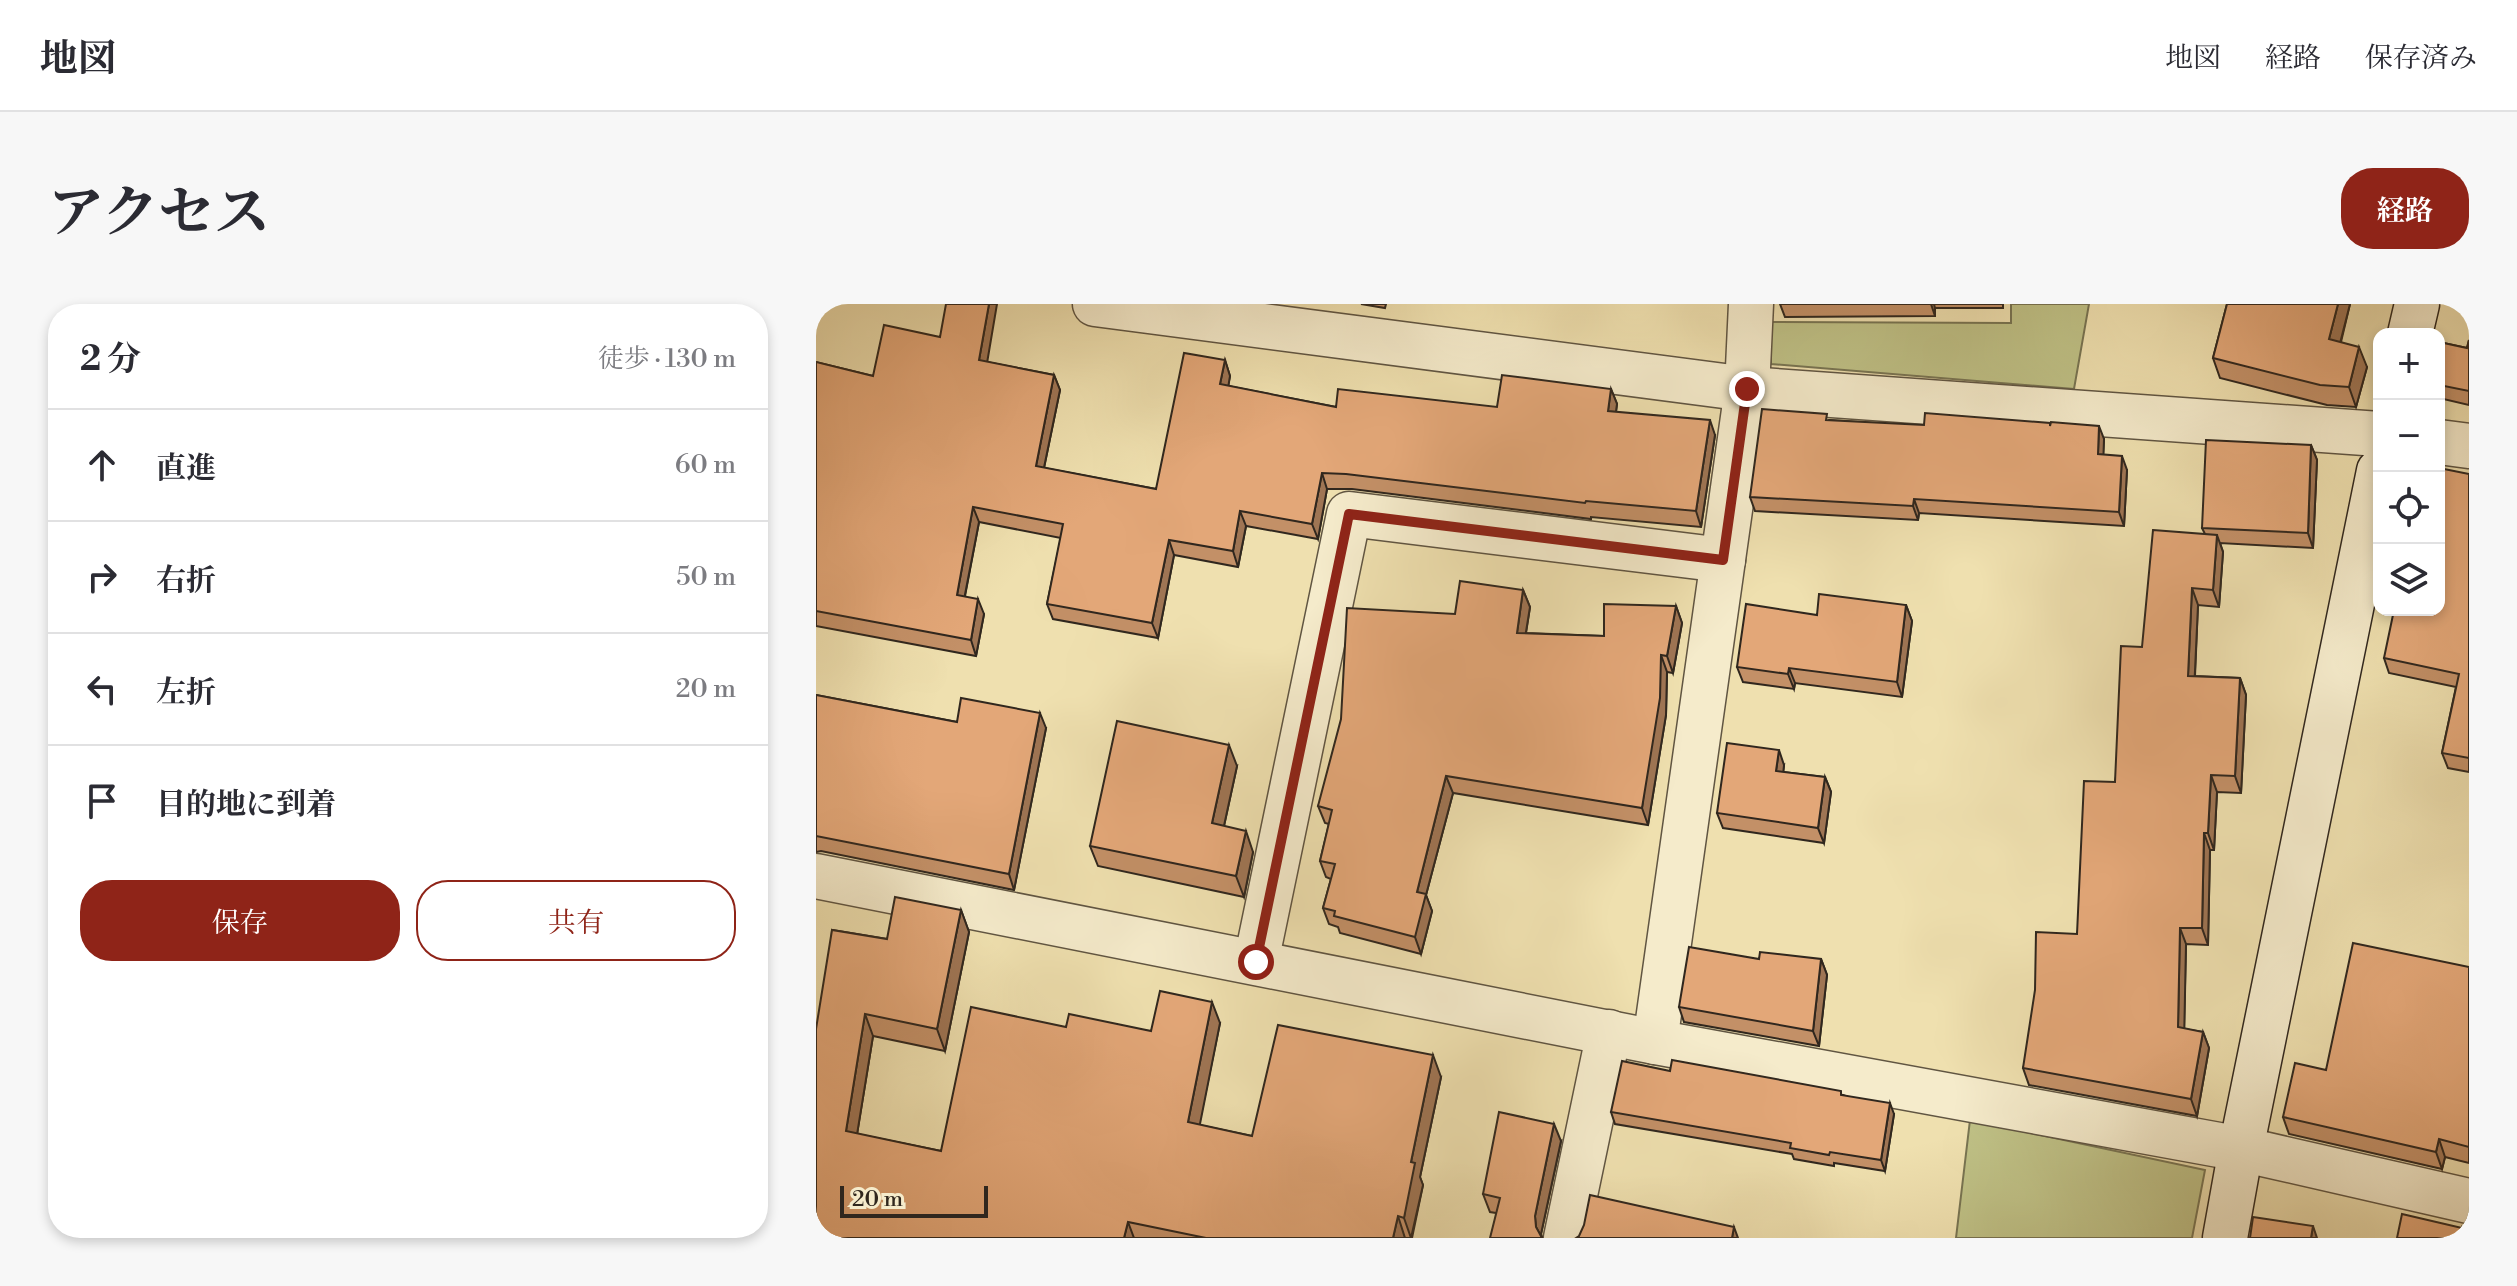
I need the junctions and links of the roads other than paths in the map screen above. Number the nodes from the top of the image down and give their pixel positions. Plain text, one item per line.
1 (1095, 304) edge
2 (1751, 304) edge
3 (2417, 304) edge
4 (2411, 328) edge
5 (1747, 389) junction
6 (2373, 434) edge
7 (2445, 443) edge
8 (2469, 446) edge
9 (2379, 472) edge
10 (1723, 560) junction
11 (816, 876) edge
12 (1256, 962) junction
13 (1609, 1032) junction
14 (1655, 1042) junction
15 (2241, 1149) junction
16 (2469, 1201) edge
17 (1566, 1238) edge
18 (2225, 1238) edge

1 - 5 street
2 - 5 street
3 - 4 street
5 - 6 street
5 - 10 street
7 - 8 street
9 - 15 street
10 - 12 street
10 - 14 street
11 - 12 street
12 - 13 street
13 - 14 street
13 - 17 street
14 - 15 street
15 - 16 street
15 - 18 street

